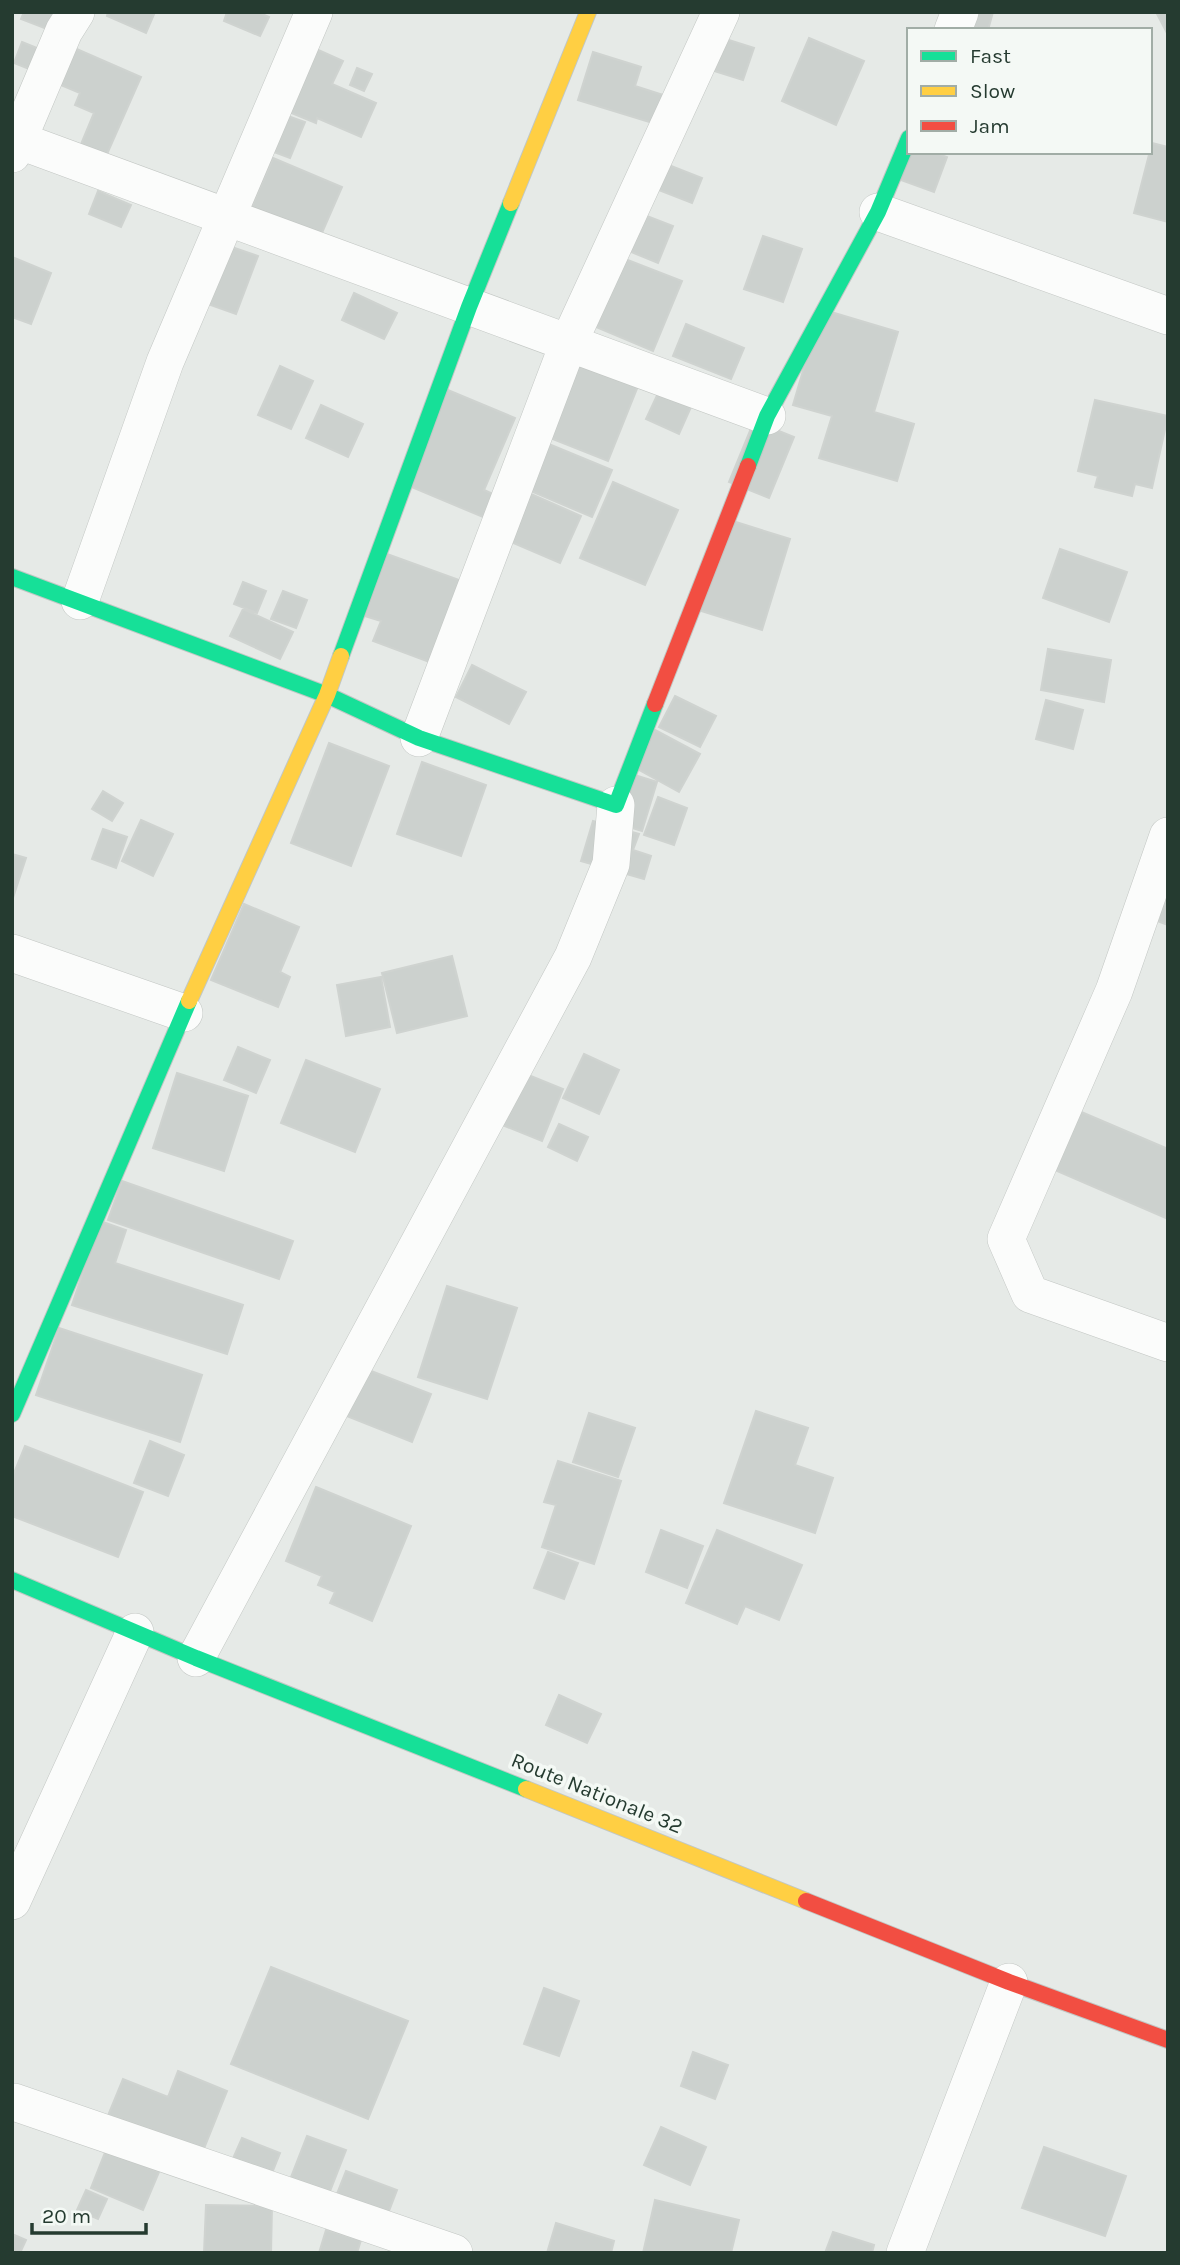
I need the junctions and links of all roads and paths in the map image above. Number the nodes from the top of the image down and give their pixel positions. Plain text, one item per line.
1 (76, 12) edge
2 (314, 12) edge
3 (588, 12) edge
4 (720, 12) edge
5 (907, 143) edge
6 (14, 144) edge
7 (878, 212) junction
8 (229, 217) junction
9 (469, 307) junction
10 (1168, 316) edge
11 (569, 342) junction
12 (767, 416) junction
13 (12, 577) edge
14 (80, 601) junction
15 (327, 695) junction
16 (419, 738) junction
17 (616, 805) junction
18 (1168, 836) edge
19 (12, 953) edge
20 (184, 1013) junction
21 (1168, 1343) edge
22 (12, 1414) edge
23 (12, 1580) edge
24 (135, 1632) junction
25 (196, 1658) junction
26 (12, 1901) edge
27 (1009, 1982) junction
28 (1168, 2040) edge
29 (15, 2102) dead end
30 (454, 2253) edge
31 (905, 2253) edge

1 - 6 street
2 - 8 street
3 - 9 street
4 - 11 street
5 - 7 street
6 - 8 street
7 - 10 street
7 - 12 street
8 - 9 street
8 - 14 street
9 - 11 street
9 - 15 street
11 - 12 street
11 - 16 street
12 - 17 street
13 - 14 street
14 - 15 street
15 - 16 street
15 - 20 street
16 - 17 street
17 - 25 street
18 - 21 street
19 - 20 street
20 - 22 street
23 - 24 street, Route Nationale 32
24 - 25 street, Route Nationale 32
24 - 26 street
25 - 27 street, Route Nationale 32
27 - 28 street, Route Nationale 32
27 - 31 street
29 - 30 street

